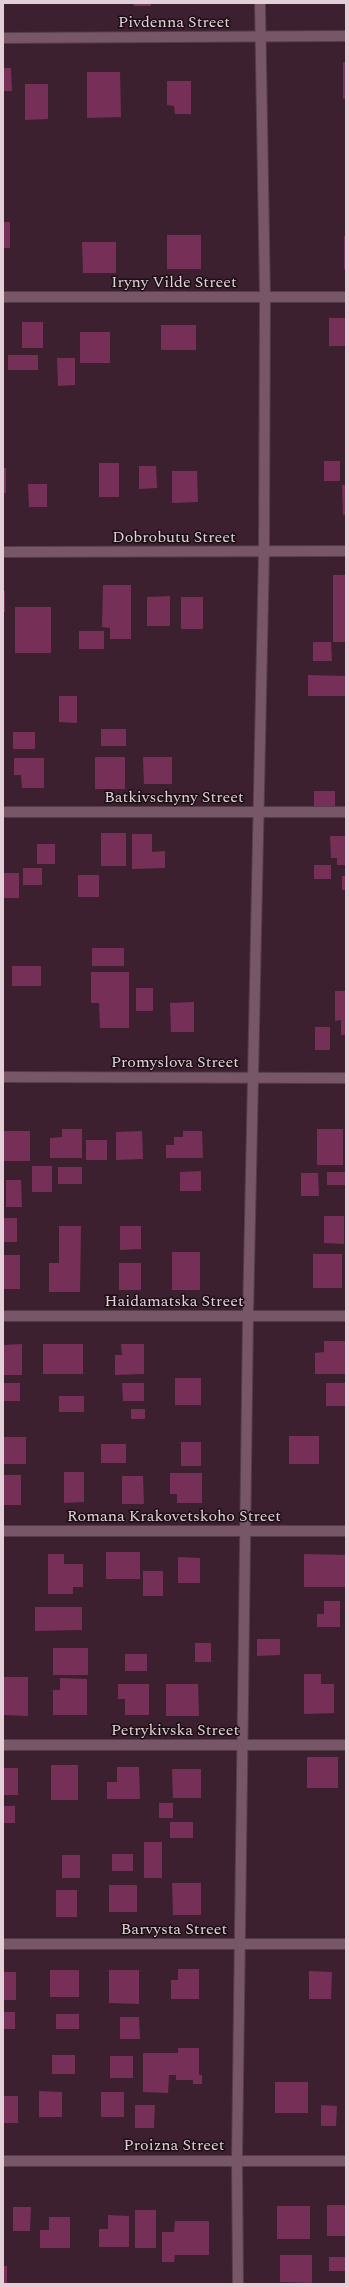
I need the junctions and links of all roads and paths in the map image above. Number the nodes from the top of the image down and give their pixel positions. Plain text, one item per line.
1 (260, 3) edge
2 (261, 36) junction
3 (346, 36) edge
4 (3, 38) edge
5 (3, 297) edge
6 (265, 297) junction
7 (346, 297) edge
8 (264, 551) junction
9 (346, 551) edge
10 (3, 552) edge
11 (3, 812) edge
12 (260, 812) junction
13 (346, 812) edge
14 (3, 1077) edge
15 (252, 1078) junction
16 (346, 1078) edge
17 (3, 1316) edge
18 (248, 1316) junction
19 (346, 1316) edge
20 (3, 1531) edge
21 (246, 1531) junction
22 (346, 1531) edge
23 (3, 1745) edge
24 (243, 1745) junction
25 (346, 1745) edge
26 (3, 1944) edge
27 (240, 1944) junction
28 (346, 1944) edge
29 (237, 2160) junction
30 (3, 2161) edge
31 (346, 2161) edge
32 (238, 2284) edge

1 - 2 street
2 - 3 street, Pivdenna Street
2 - 4 street, Pivdenna Street
2 - 6 street
5 - 6 street, Iryny Vilde Street
6 - 7 street, Iryny Vilde Street
6 - 8 street
8 - 9 street, Dobrobutu Street
8 - 10 street, Dobrobutu Street
8 - 12 street
11 - 12 street, Batkivschyny Street
12 - 13 street, Batkivschyny Street
12 - 15 street
14 - 15 street, Promyslova Street
15 - 16 street, Promyslova Street
15 - 18 street
17 - 18 street, Haidamatska Street
18 - 19 street, Haidamatska Street
18 - 21 street
20 - 21 street, Romana Krakovetskoho Street
21 - 22 street, Romana Krakovetskoho Street
21 - 24 street
23 - 24 street, Petrykivska Street
24 - 25 street, Petrykivska Street
24 - 27 street
26 - 27 street, Barvysta Street
27 - 28 street, Barvysta Street
27 - 29 street
29 - 30 street, Proizna Street
29 - 31 street, Proizna Street
29 - 32 street

